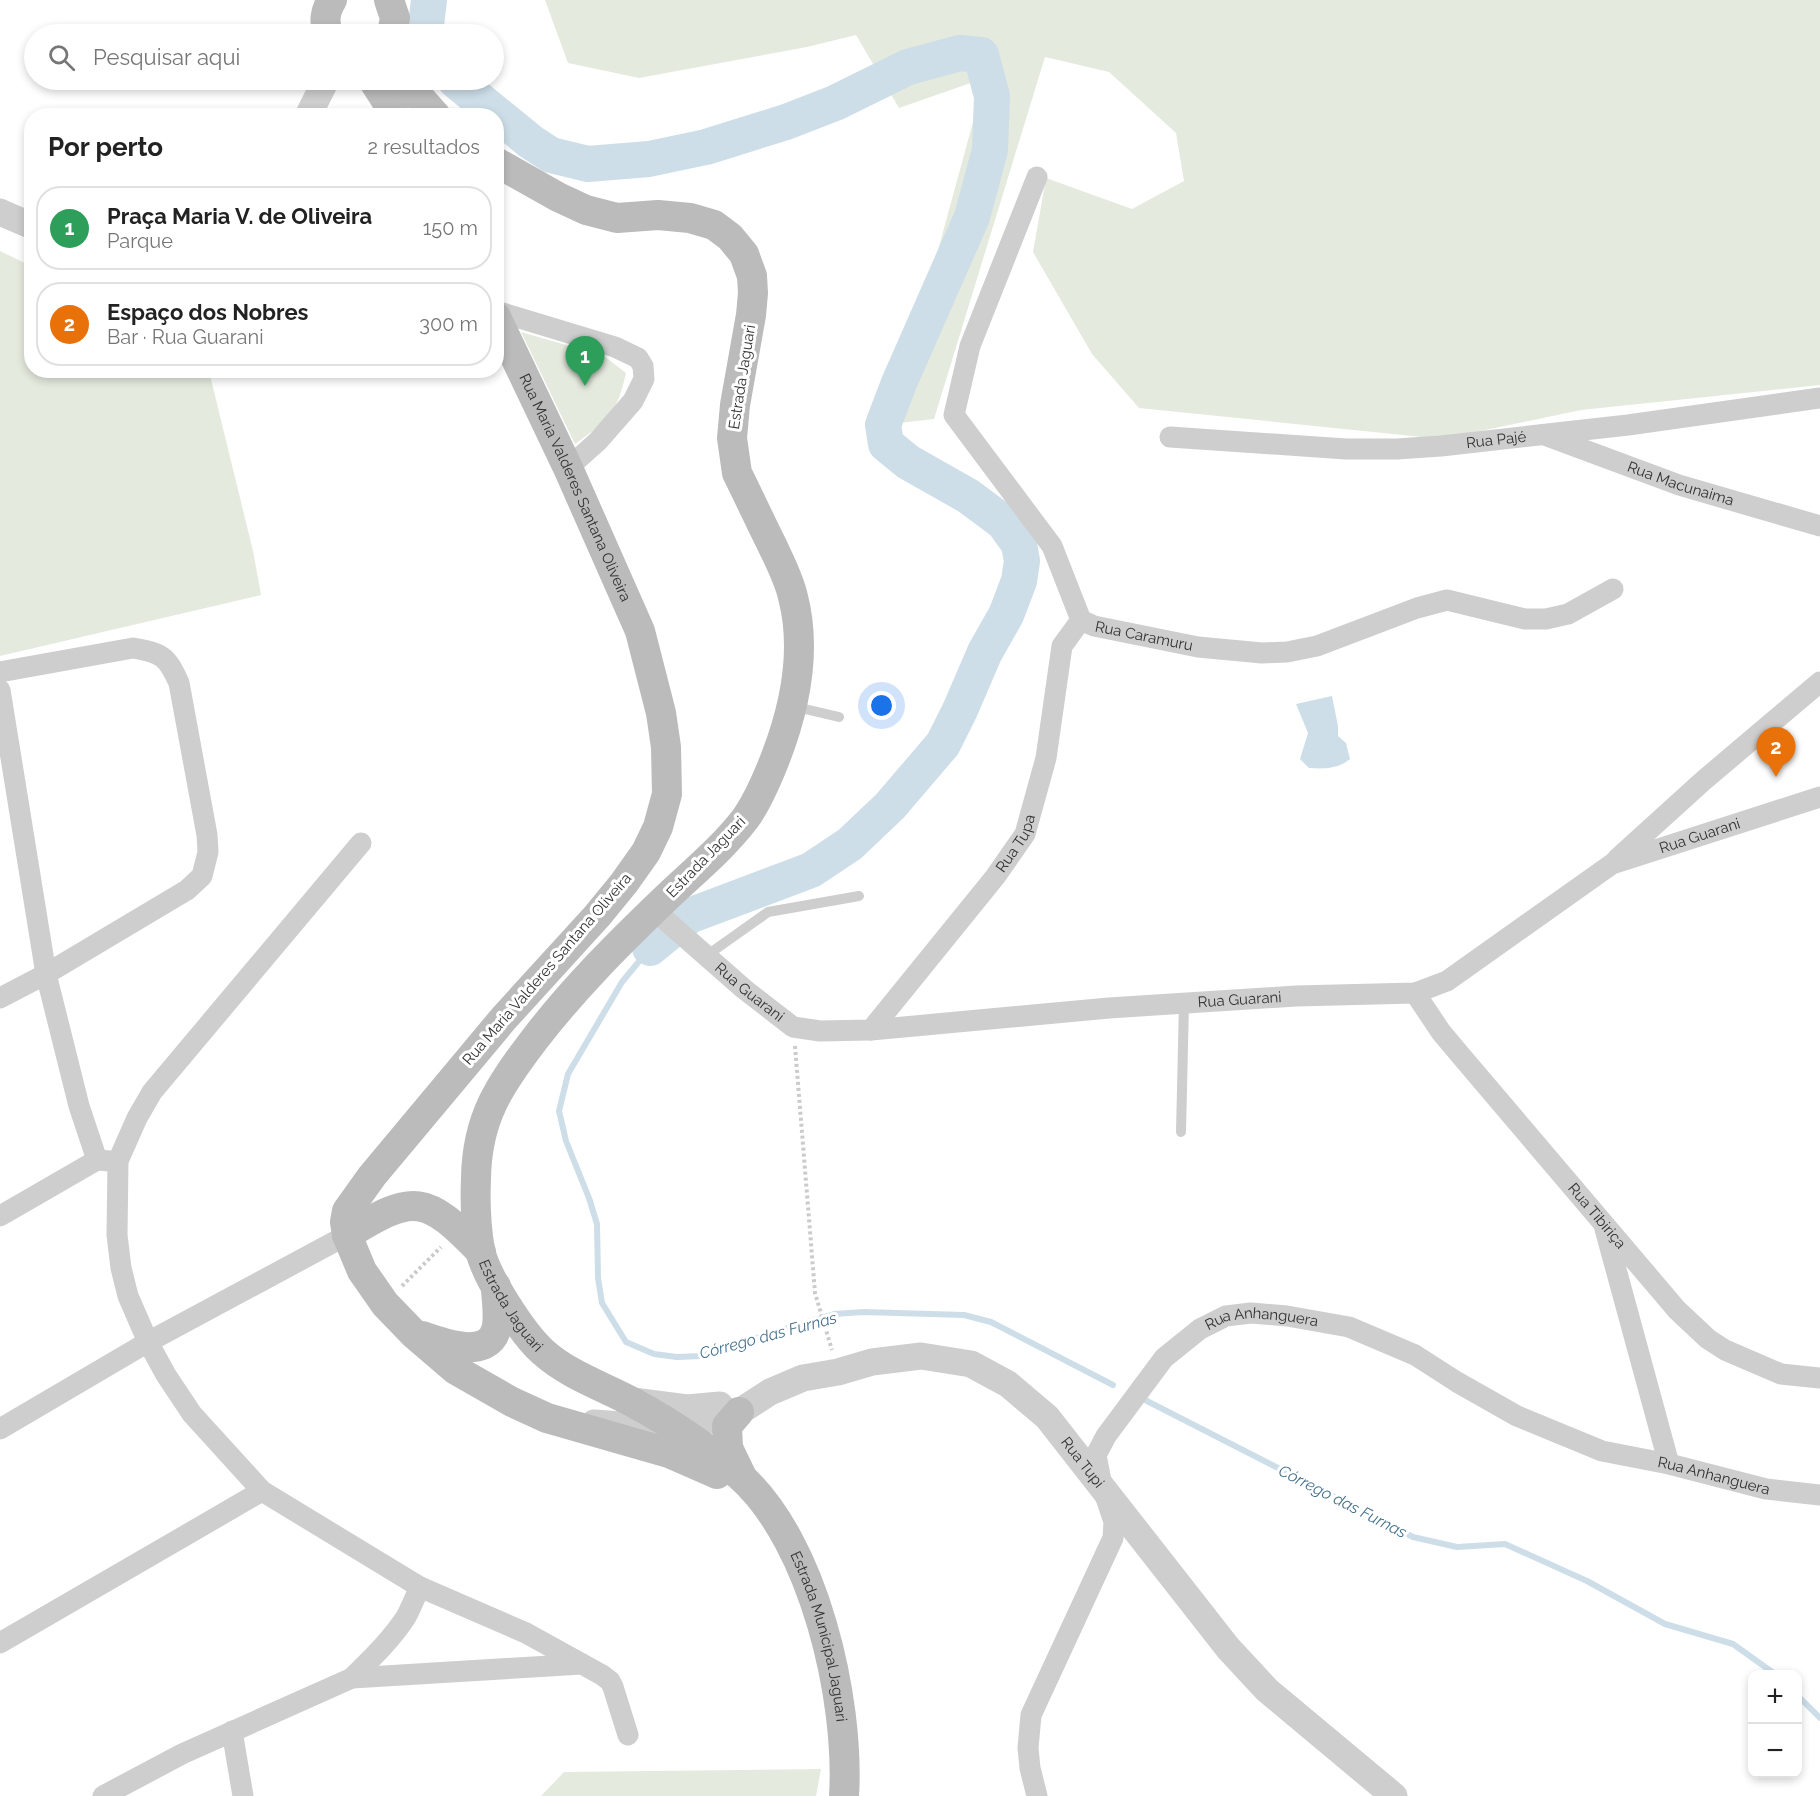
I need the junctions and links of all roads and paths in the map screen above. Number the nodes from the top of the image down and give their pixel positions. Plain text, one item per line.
1 (306, 90) edge
2 (320, 90) edge
3 (379, 90) edge
4 (413, 90) edge
5 (306, 108) edge
6 (310, 108) edge
7 (391, 108) edge
8 (429, 108) edge
9 (504, 167) edge
10 (1037, 177) dead end
11 (0, 212) edge
12 (24, 222) edge
13 (504, 313) edge
14 (504, 335) edge
15 (1820, 398) edge
16 (1544, 434) junction
17 (1170, 437) dead end
18 (568, 468) junction
19 (1820, 526) edge
20 (1614, 589) dead end
21 (1081, 620) junction
22 (0, 672) edge
23 (1820, 682) edge
24 (0, 690) edge
25 (792, 705) junction
26 (839, 717) dead end
27 (1820, 797) edge
28 (361, 843) dead end
29 (1612, 864) junction
30 (859, 896) dead end
31 (660, 915) junction
32 (706, 956) junction
33 (46, 974) junction
34 (540, 978) junction
35 (1415, 993) junction
36 (0, 998) edge
37 (566, 1001) junction
38 (1184, 1003) junction
39 (793, 1027) junction
40 (872, 1030) junction
41 (1181, 1132) dead end
42 (108, 1160) junction
43 (0, 1216) edge
44 (1603, 1222) junction
45 (458, 1229) junction
46 (347, 1235) junction
47 (481, 1252) junction
48 (496, 1286) junction
49 (385, 1304) junction
50 (414, 1334) junction
51 (828, 1334) dead end
52 (148, 1342) junction
53 (1820, 1378) edge
54 (770, 1392) junction
55 (631, 1401) junction
56 (739, 1412) junction
57 (547, 1418) junction
58 (0, 1429) edge
59 (677, 1429) junction
60 (1670, 1464) junction
61 (748, 1484) junction
62 (1102, 1486) junction
63 (262, 1491) junction
64 (1820, 1496) edge
65 (420, 1587) junction
66 (0, 1642) edge
67 (582, 1664) junction
68 (352, 1678) junction
69 (232, 1731) junction
70 (628, 1735) dead end
71 (103, 1796) edge
72 (243, 1796) edge
73 (844, 1796) edge
74 (1037, 1796) edge
75 (1394, 1796) edge

1 - 5 street
2 - 6 street
3 - 7 main road
4 - 8 main road
9 - 25 main road, Estrada Jaguari
10 - 21 street, Rua Caramuru
11 - 12 street
13 - 18 street
14 - 18 main road, Rua Maria Valderes Santana Oliveira
15 - 16 street, Rua Pajé
16 - 17 street, Rua Pajé
16 - 19 street, Rua Macunaima
18 - 34 main road, Rua Maria Valderes Santana Oliveira
20 - 21 street, Rua Caramuru
21 - 40 street, Rua Tupa
22 - 33 street
23 - 29 street
24 - 33 street
25 - 26 lane
25 - 31 main road, Estrada Jaguari
27 - 29 street, Rua Guarani
28 - 42 street
29 - 35 street, Rua Guarani
30 - 32 lane
31 - 32 street, Rua Guarani
31 - 37 main road, Estrada Jaguari
32 - 39 street, Rua Guarani
33 - 36 street
33 - 42 street
34 - 37 main road
34 - 46 main road, Rua Maria Valderes Santana Oliveira
35 - 38 street, Rua Guarani
35 - 44 street, Rua Tibiriça
37 - 47 main road, Estrada Jaguari
38 - 40 street, Rua Guarani
38 - 41 lane
39 - 40 street, Rua Guarani
39 - 51 path
42 - 43 street
42 - 52 street
44 - 53 street, Rua Tibiriça
44 - 60 street
45 - 46 main road
45 - 47 main road
45 - 49 path
46 - 49 main road, Rua Maria Valderes Santana Oliveira
46 - 52 street
47 - 48 main road, Estrada Jaguari
48 - 50 main road
48 - 55 main road, Estrada Jaguari
49 - 50 main road, Rua Maria Valderes Santana Oliveira
50 - 57 main road, Rua Maria Valderes Santana Oliveira
52 - 58 street
52 - 63 street
54 - 55 street
54 - 56 street, Rua Tupi
54 - 62 street, Rua Tupi
55 - 59 main road, Estrada Jaguari
56 - 59 street, Rua Tupi
56 - 61 main road
57 - 59 street, Rua Maria Valderes Santana Oliveira
57 - 61 main road, Rua Maria Valderes Santana Oliveira
59 - 61 main road, Estrada Jaguari
60 - 62 street, Rua Anhanguera
60 - 64 street, Rua Anhanguera
61 - 73 main road, Estrada Municipal Jaguari
62 - 74 street, Rua Anhanguera
62 - 75 street, Rua Tupi
63 - 65 street
63 - 66 street
65 - 67 street
65 - 68 street
67 - 68 street
67 - 70 street
68 - 69 street
69 - 71 street
69 - 72 street

